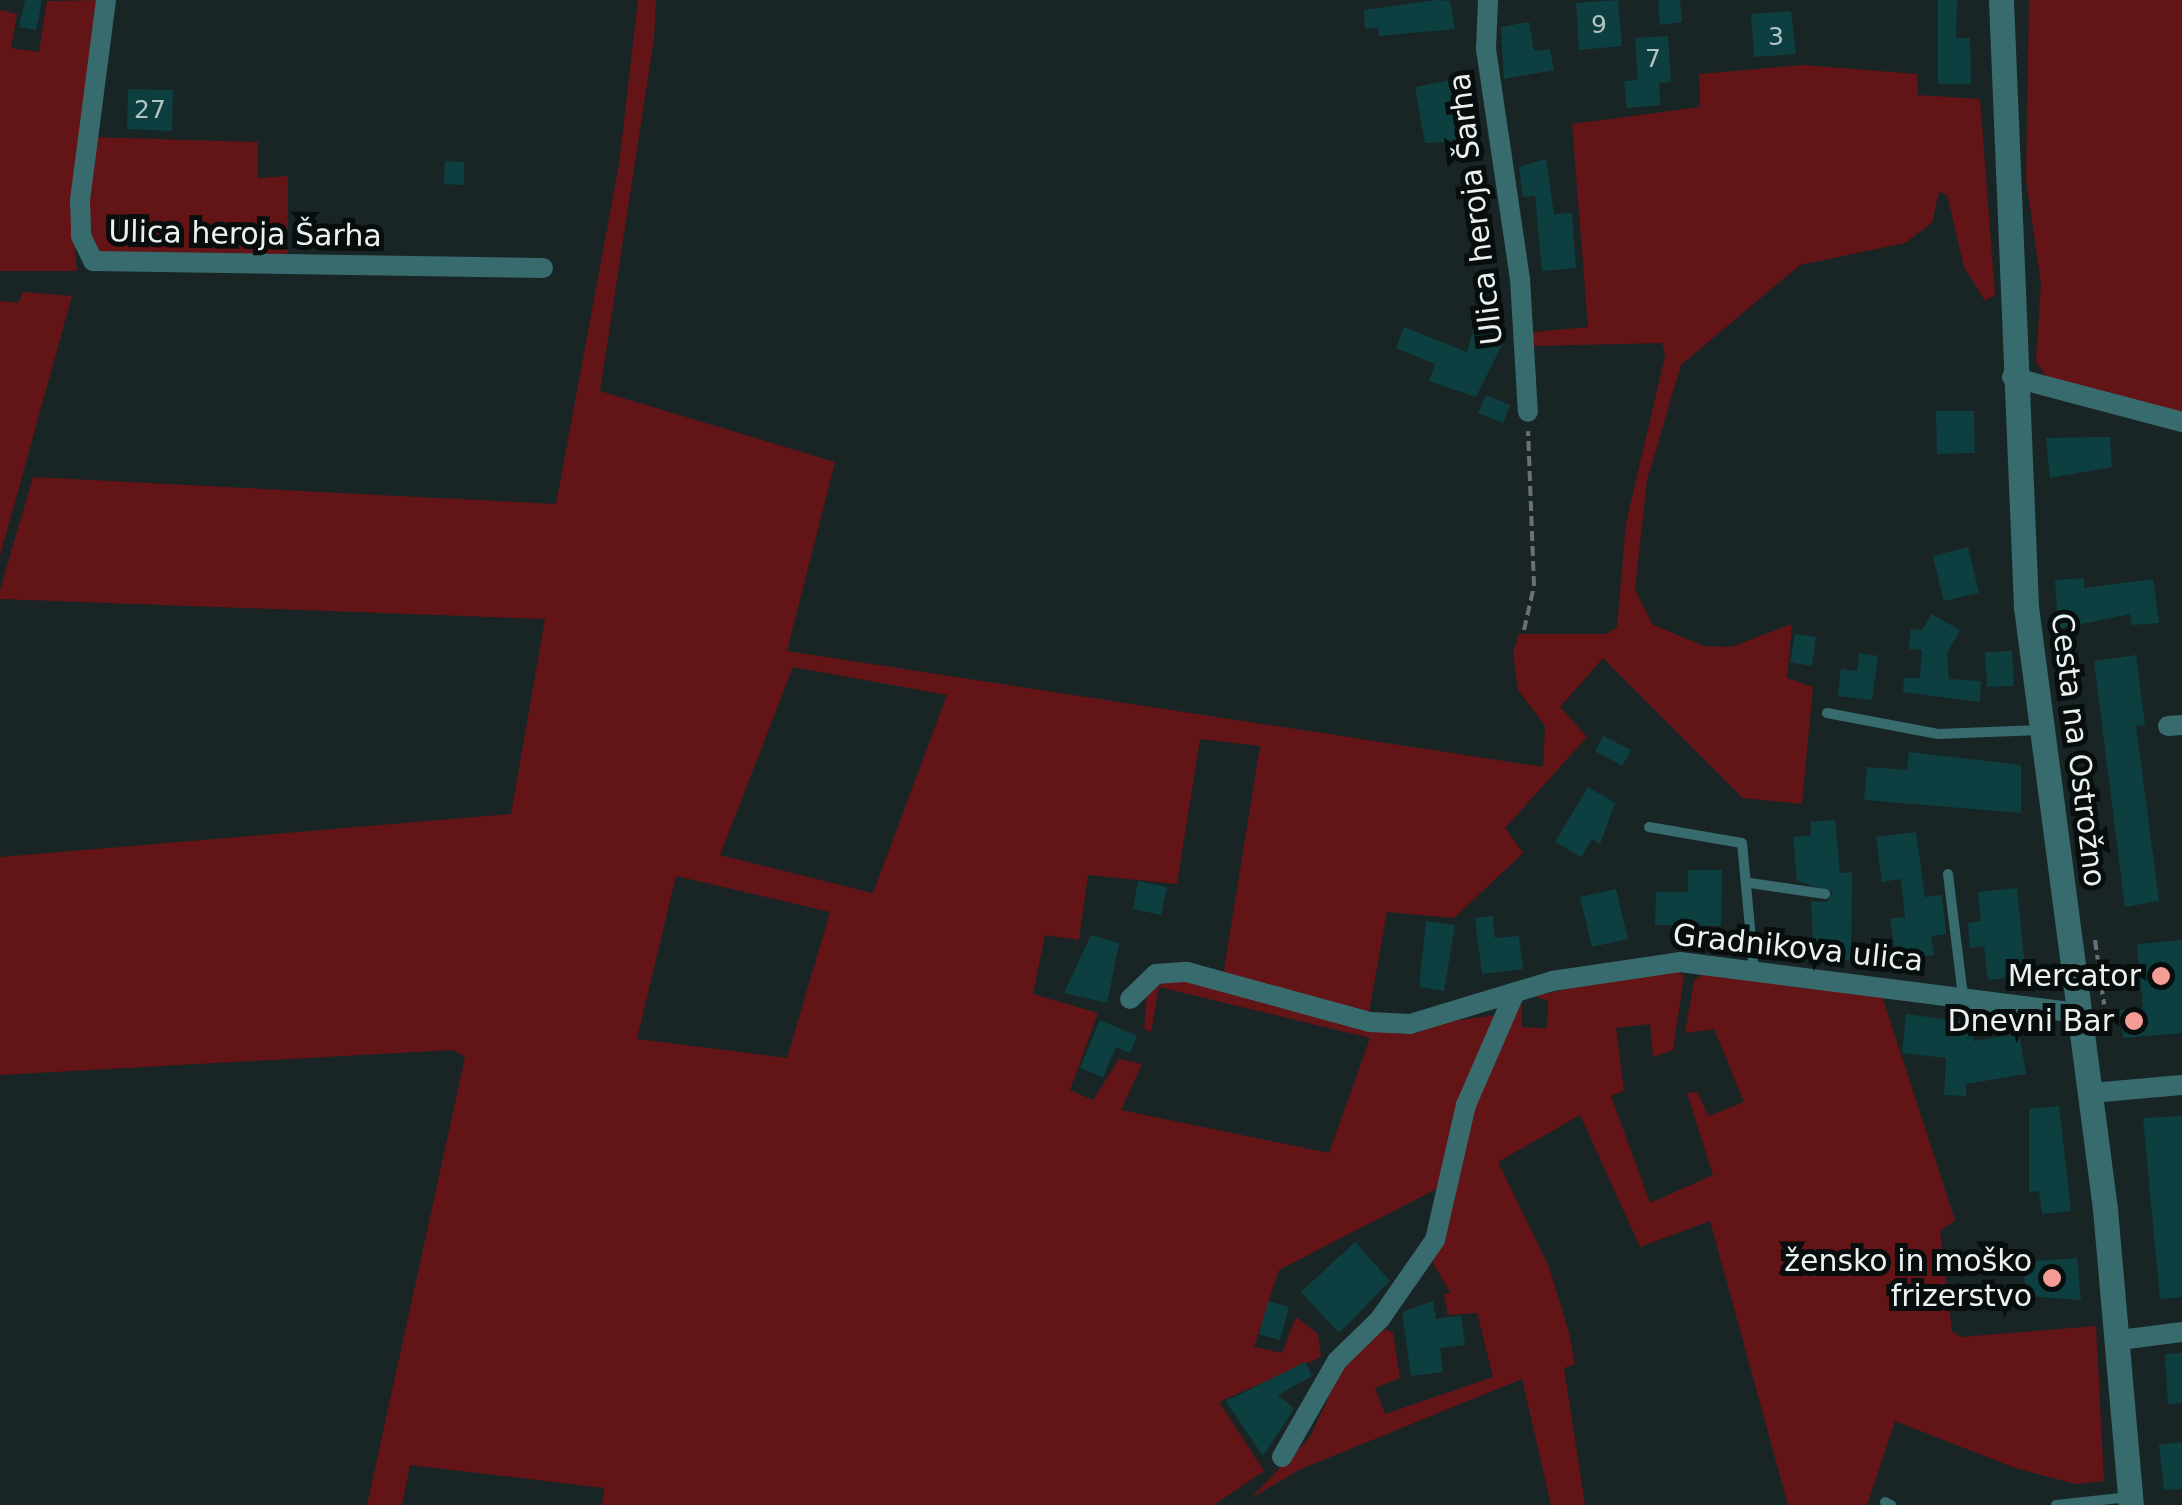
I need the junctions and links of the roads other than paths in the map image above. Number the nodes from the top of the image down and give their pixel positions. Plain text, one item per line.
1 (106, 0) edge
2 (1488, 0) edge
3 (2001, 0) edge
4 (542, 268) dead end
5 (2012, 377) junction
6 (1528, 412) road end
7 (2182, 422) edge
8 (1826, 714) dead end
9 (2042, 730) junction
10 (1649, 827) dead end
11 (1948, 874) dead end
12 (1750, 882) junction
13 (1824, 894) dead end
14 (1754, 970) junction
15 (1513, 997) junction
16 (1963, 997) junction
17 (1130, 1000) dead end
18 (2092, 1012) junction
19 (2182, 1085) edge
20 (2091, 1093) junction
21 (2182, 1332) edge
22 (2120, 1340) junction
23 (1282, 1457) dead end
24 (2131, 1501) edge
25 (2056, 1505) edge

1 - 4 street, Ulica heroja Šarha
2 - 6 street, Ulica heroja Šarha
3 - 5 street, Cesta na Ostrožno
5 - 7 street
5 - 9 street, Cesta na Ostrožno
8 - 9 lane
9 - 18 street, Cesta na Ostrožno
10 - 12 lane
11 - 16 lane
12 - 13 lane
12 - 14 lane
14 - 15 street, Gradnikova ulica
14 - 16 street, Gradnikova ulica
15 - 17 street, Gradnikova ulica
15 - 23 street
16 - 18 street, Gradnikova ulica
18 - 20 street, Cesta na Ostrožno
19 - 20 street
20 - 22 street, Cesta na Ostrožno
21 - 22 street
22 - 24 street, Cesta na Ostrožno
24 - 25 lane

